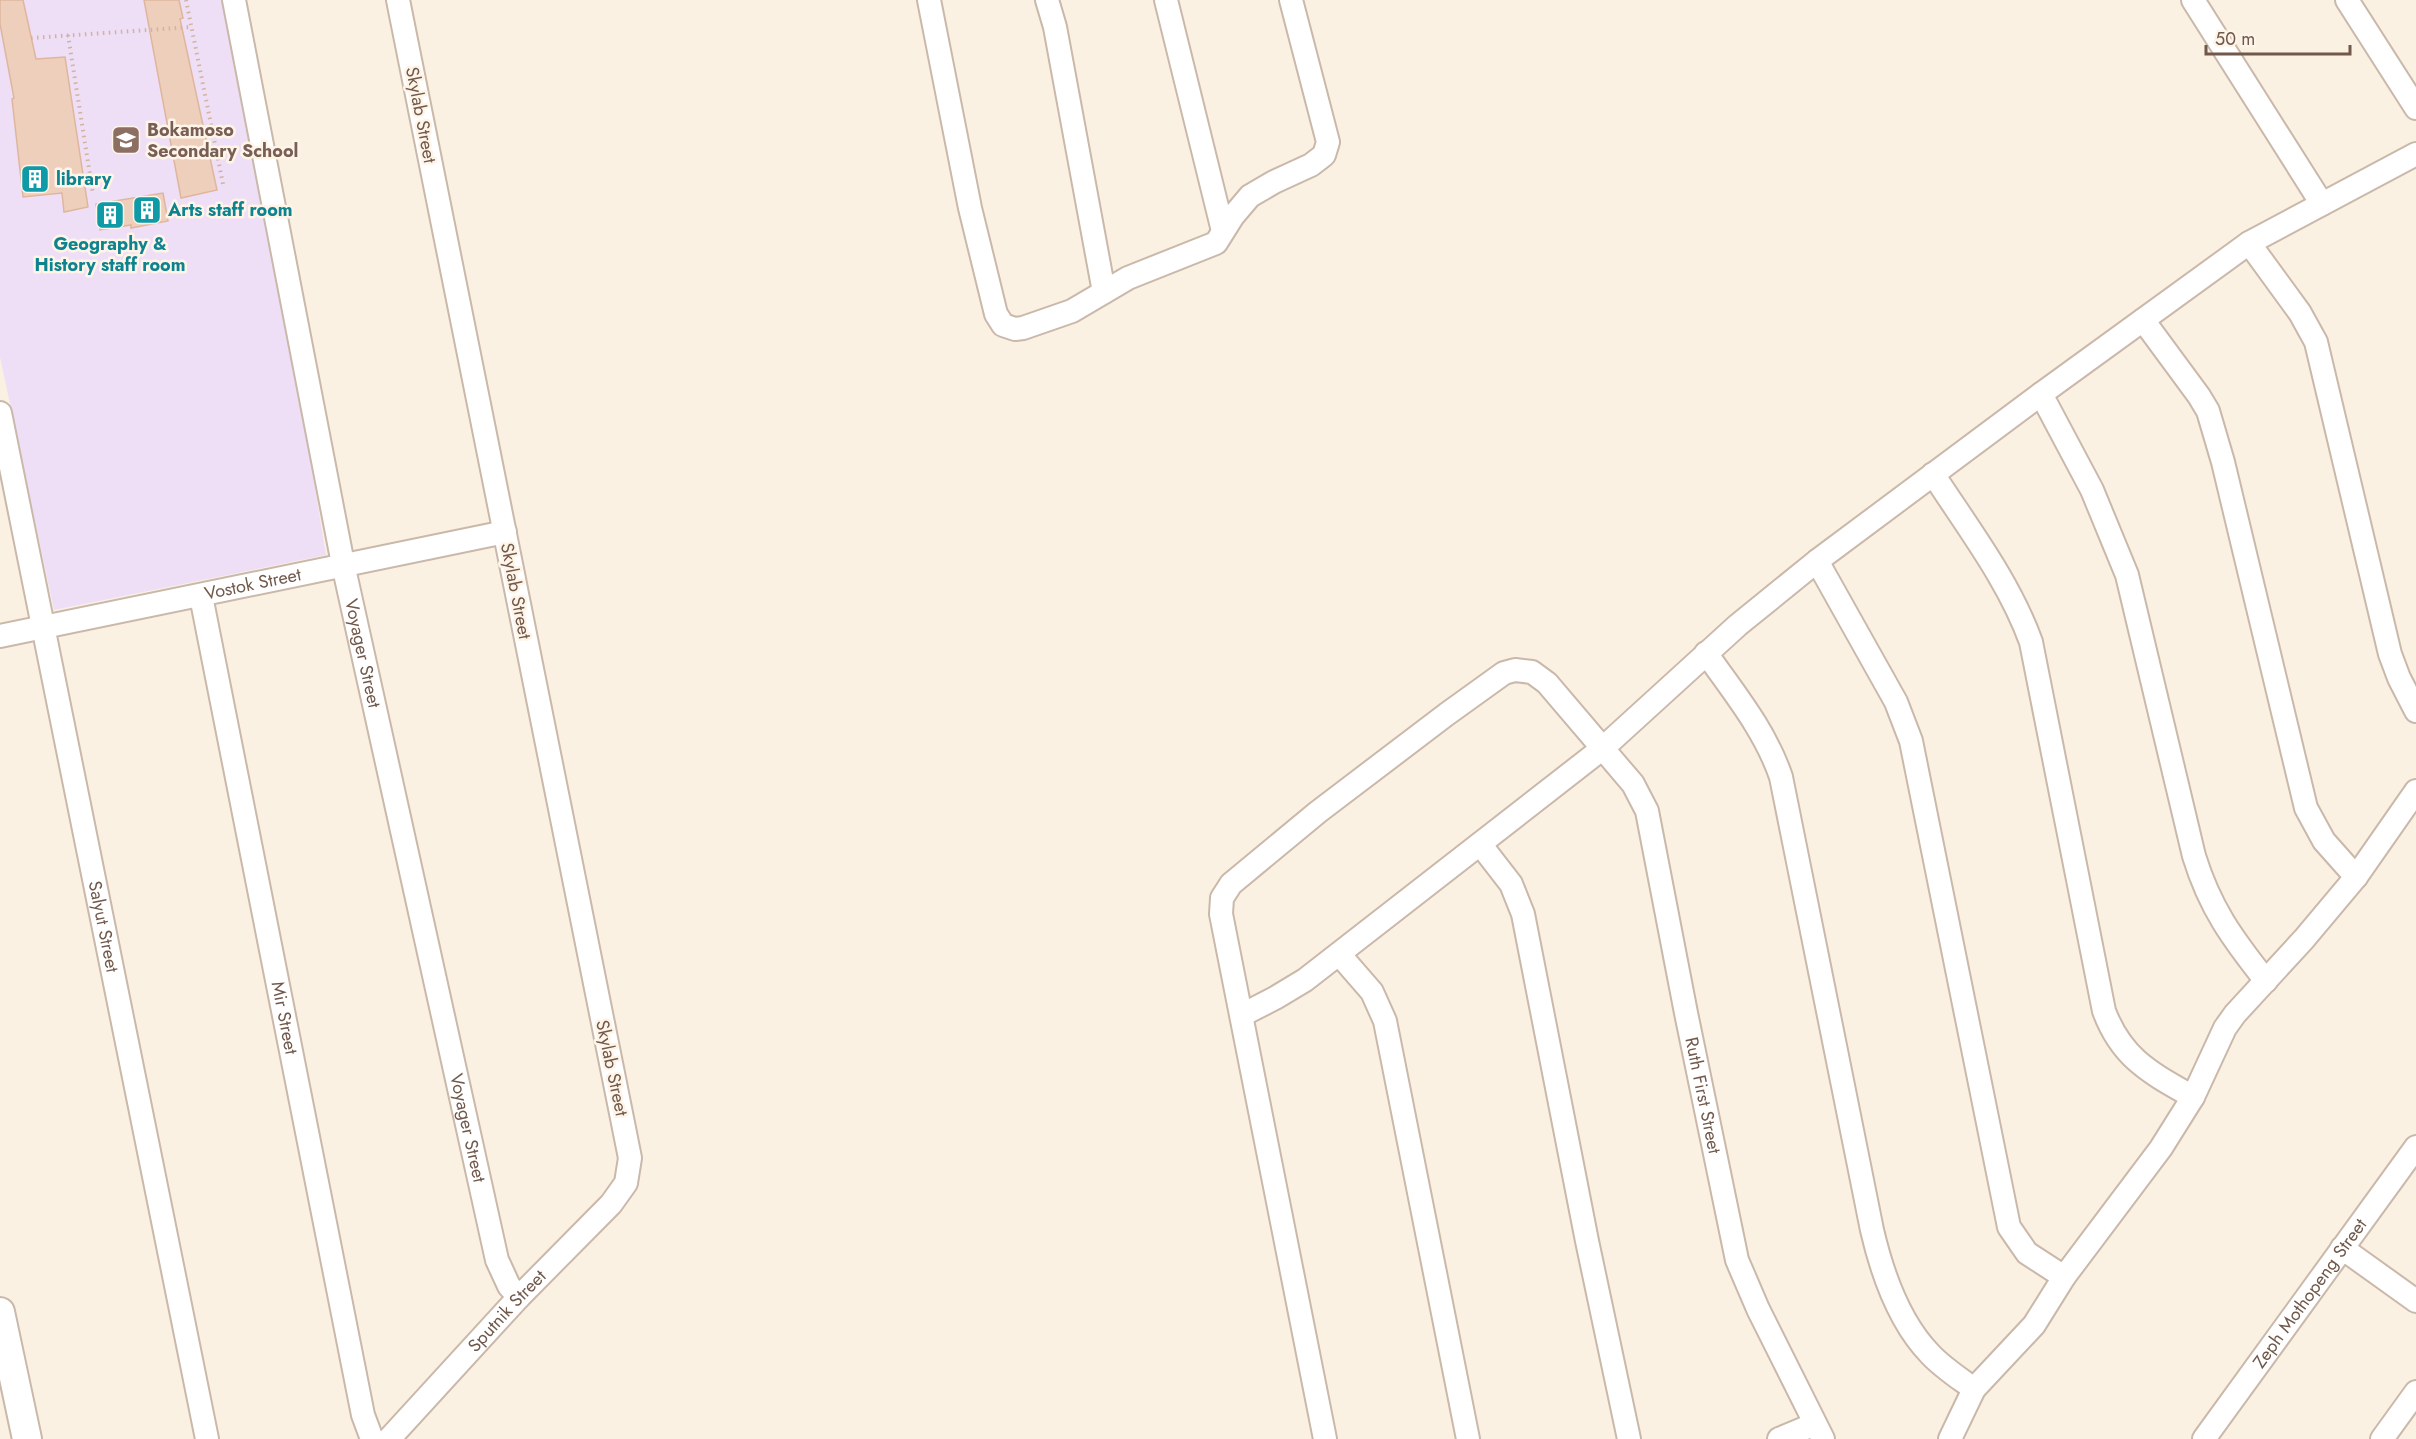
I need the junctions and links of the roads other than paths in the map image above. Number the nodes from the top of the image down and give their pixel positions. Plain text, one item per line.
1 (234, 0) edge
2 (398, 0) edge
3 (929, 0) edge
4 (1047, 0) edge
5 (1166, 0) edge
6 (1291, 0) edge
7 (2193, 0) edge
8 (2347, 0) edge
9 (2416, 108) edge
10 (2416, 154) edge
11 (2322, 204) junction
12 (1223, 231) junction
13 (2249, 243) junction
14 (1104, 292) junction
15 (2144, 320) junction
16 (2041, 394) junction
17 (0, 413) edge
18 (1933, 474) junction
19 (505, 532) junction
20 (1817, 561) junction
21 (343, 564) junction
22 (201, 596) junction
23 (42, 628) junction
24 (0, 636) edge
25 (1706, 653) junction
26 (2416, 711) edge
27 (1603, 748) junction
28 (2416, 791) edge
29 (1480, 844) junction
30 (2356, 877) junction
31 (1339, 954) junction
32 (2266, 981) junction
33 (1242, 1014) junction
34 (2193, 1097) junction
35 (2416, 1147) edge
36 (626, 1183) joint
37 (2342, 1248) junction
38 (2064, 1278) junction
39 (519, 1297) junction
40 (2416, 1301) edge
41 (0, 1312) edge
42 (1974, 1389) junction
43 (2416, 1392) edge
44 (1819, 1431) edge
45 (27, 1439) edge
46 (207, 1439) edge
47 (372, 1439) edge
48 (389, 1439) edge
49 (1325, 1439) edge
50 (1468, 1439) edge
51 (1629, 1439) edge
52 (1779, 1439) edge
53 (1950, 1439) edge
54 (2204, 1439) edge
55 (2382, 1439) edge

1 - 21 street, Voyager Street
2 - 19 street, Skylab Street
3 - 14 street
4 - 14 street
5 - 12 street
6 - 12 street
7 - 11 street
8 - 9 street
10 - 11 street
11 - 13 street
12 - 14 street
13 - 15 street
13 - 26 street
15 - 16 street
15 - 30 street
16 - 18 street
16 - 32 street
17 - 23 street, Salyut Street
18 - 20 street
18 - 34 street
19 - 21 street, Vostok Street
19 - 36 street, Skylab Street
20 - 25 street
20 - 38 street
21 - 22 street, Vostok Street
21 - 39 street, Voyager Street
22 - 23 street, Vostok Street
22 - 47 street, Mir Street
23 - 24 street, Vostok Street
23 - 46 street, Salyut Street
25 - 27 street
25 - 42 street
27 - 29 street
27 - 33 street, Ruth First Street
27 - 44 street, Ruth First Street
28 - 30 street
29 - 31 street
29 - 51 street
30 - 32 street
31 - 33 street
31 - 50 street
32 - 34 street
33 - 49 street, Ruth First Street
34 - 38 street
35 - 37 street, Zeph Mothopeng Street
36 - 39 street, Sputnik Street
37 - 40 street
37 - 54 street, Zeph Mothopeng Street
38 - 42 street
39 - 48 street, Sputnik Street
41 - 45 street
42 - 53 street
43 - 55 street
44 - 52 street

